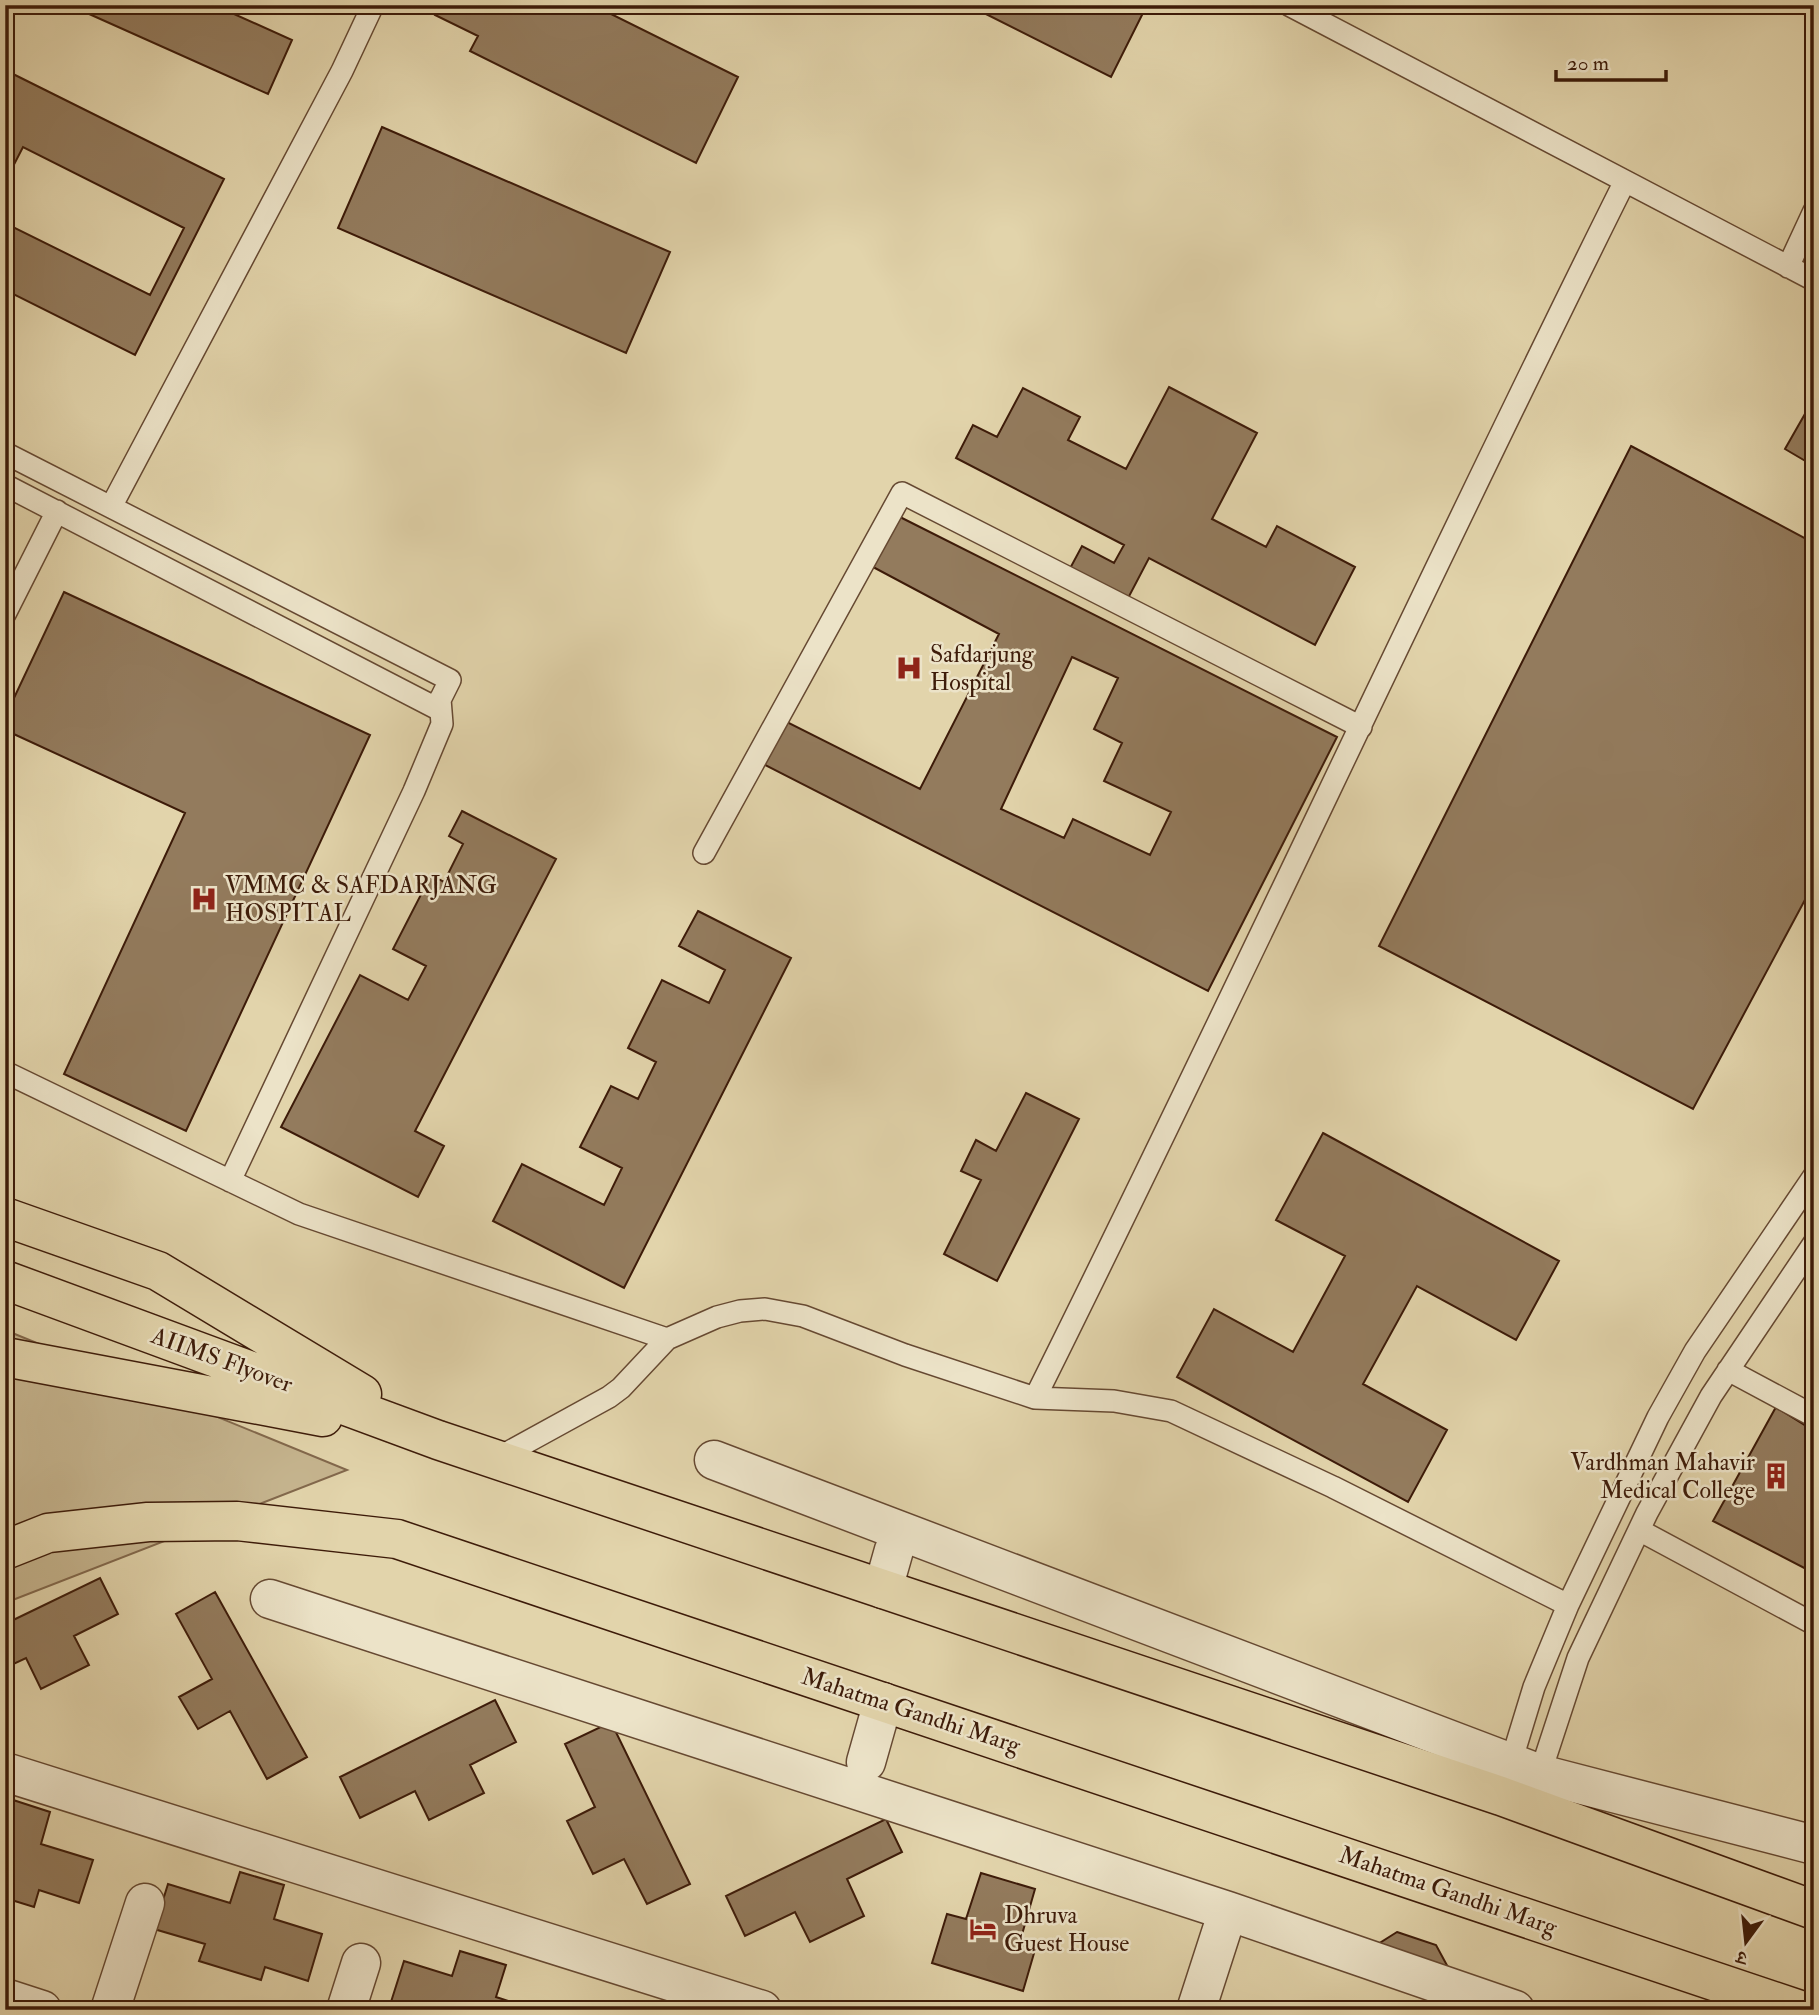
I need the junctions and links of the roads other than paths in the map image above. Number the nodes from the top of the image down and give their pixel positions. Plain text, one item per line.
1 (373, 5) edge
2 (1289, 5) edge
3 (1624, 183) junction
4 (1814, 211) edge
5 (1787, 267) junction
6 (1814, 281) edge
7 (5, 453) edge
8 (5, 485) edge
9 (111, 507) junction
10 (57, 511) junction
11 (5, 614) edge
12 (440, 699) junction
13 (1361, 727) junction
14 (704, 853) dead end
15 (5, 1072) edge
16 (1814, 1176) edge
17 (230, 1181) junction
18 (5, 1217) edge
19 (1814, 1243) edge
20 (5, 1280) edge
21 (667, 1339) junction
22 (9, 1359) edge
23 (1728, 1370) junction
24 (1035, 1398) junction
25 (1814, 1416) edge
26 (438, 1440) junction
27 (496, 1459) junction
28 (714, 1460) dead end
29 (1639, 1530) junction
30 (5, 1531) edge
31 (47, 1534) junction
32 (5, 1550) edge
33 (894, 1550) dead end
34 (883, 1590) junction
35 (270, 1599) dead end
36 (1567, 1605) junction
37 (1814, 1624) edge
38 (884, 1702) junction
39 (866, 1762) dead end
40 (5, 1772) edge
41 (1520, 1785) junction
42 (1814, 1845) edge
43 (145, 1903) dead end
44 (1814, 1910) edge
45 (1228, 1912) junction
46 (361, 1963) dead end
47 (5, 1998) edge
48 (42, 2010) edge
49 (110, 2010) edge
50 (346, 2010) edge
51 (762, 2010) edge
52 (1196, 2010) edge
53 (1515, 2010) edge
54 (1800, 2010) edge

1 - 9 lane
2 - 3 lane
3 - 5 lane
3 - 13 lane
4 - 5 lane
5 - 6 lane
7 - 9 lane
8 - 10 lane
9 - 12 lane
10 - 11 lane
10 - 12 lane
12 - 17 lane
13 - 14 lane
13 - 24 lane
15 - 17 lane
16 - 36 lane
17 - 21 lane
18 - 26 main road
19 - 23 lane
20 - 26 main road, AIIMS Flyover
21 - 24 lane
21 - 27 lane
22 - 26 main road
23 - 25 lane
23 - 29 lane
24 - 36 lane
26 - 27 main road
27 - 34 main road
28 - 41 street
29 - 37 lane
29 - 41 lane
30 - 31 main road
31 - 32 main road, Mahatma Gandhi Marg
31 - 38 main road, Mahatma Gandhi Marg
33 - 34 street
34 - 41 main road
35 - 45 street
36 - 41 lane
38 - 39 street
38 - 54 main road, Mahatma Gandhi Marg
40 - 51 street
41 - 42 street
41 - 44 main road
43 - 49 street
45 - 52 street
45 - 53 street
46 - 50 street
47 - 48 street

